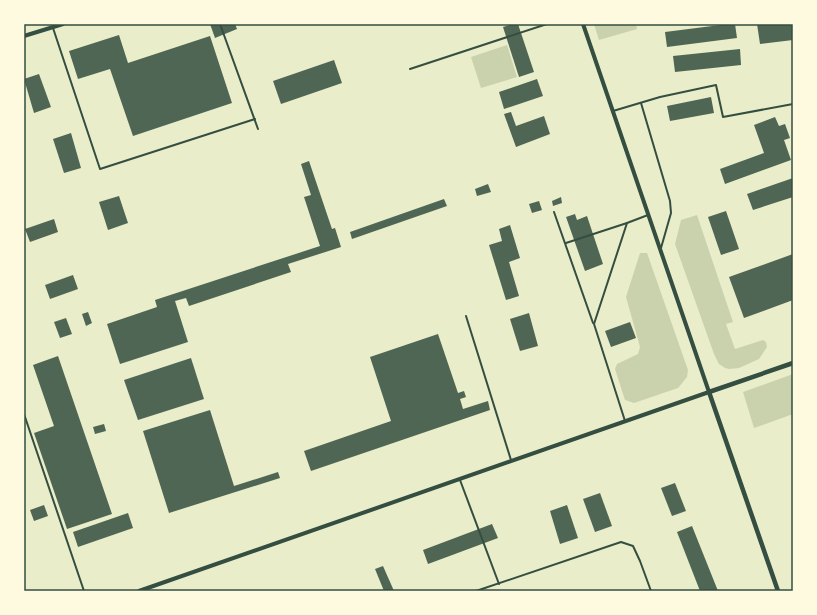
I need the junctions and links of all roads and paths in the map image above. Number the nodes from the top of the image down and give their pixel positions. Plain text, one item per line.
1 (63, 24) edge
2 (220, 24) edge
3 (547, 24) edge
4 (583, 24) edge
5 (53, 27) junction
6 (24, 36) edge
7 (410, 69) dead end
8 (641, 103) junction
9 (793, 104) edge
10 (613, 111) junction
11 (255, 119) junction
12 (258, 128) dead end
13 (554, 212) dead end
14 (648, 215) junction
15 (627, 222) junction
16 (565, 243) junction
17 (660, 251) junction
18 (466, 316) dead end
19 (594, 324) junction
20 (793, 363) edge
21 (709, 392) junction
22 (24, 414) edge
23 (626, 422) junction
24 (512, 461) junction
25 (460, 479) junction
26 (498, 584) junction
27 (84, 591) edge
28 (139, 591) edge
29 (476, 591) edge
30 (651, 591) edge
31 (778, 591) edge

1 - 5 street
2 - 11 lane
3 - 7 lane
4 - 10 street
5 - 6 street
5 - 11 lane
8 - 9 lane
8 - 10 lane
8 - 17 lane
10 - 14 street
11 - 12 lane
13 - 16 lane
14 - 15 lane
14 - 17 street
15 - 16 lane
15 - 19 lane
16 - 19 lane
17 - 21 street
18 - 24 lane
19 - 23 lane
20 - 21 street
21 - 23 street
21 - 31 street
22 - 27 lane
23 - 24 street
24 - 25 street
25 - 26 lane
25 - 28 street
26 - 29 lane
26 - 30 lane

